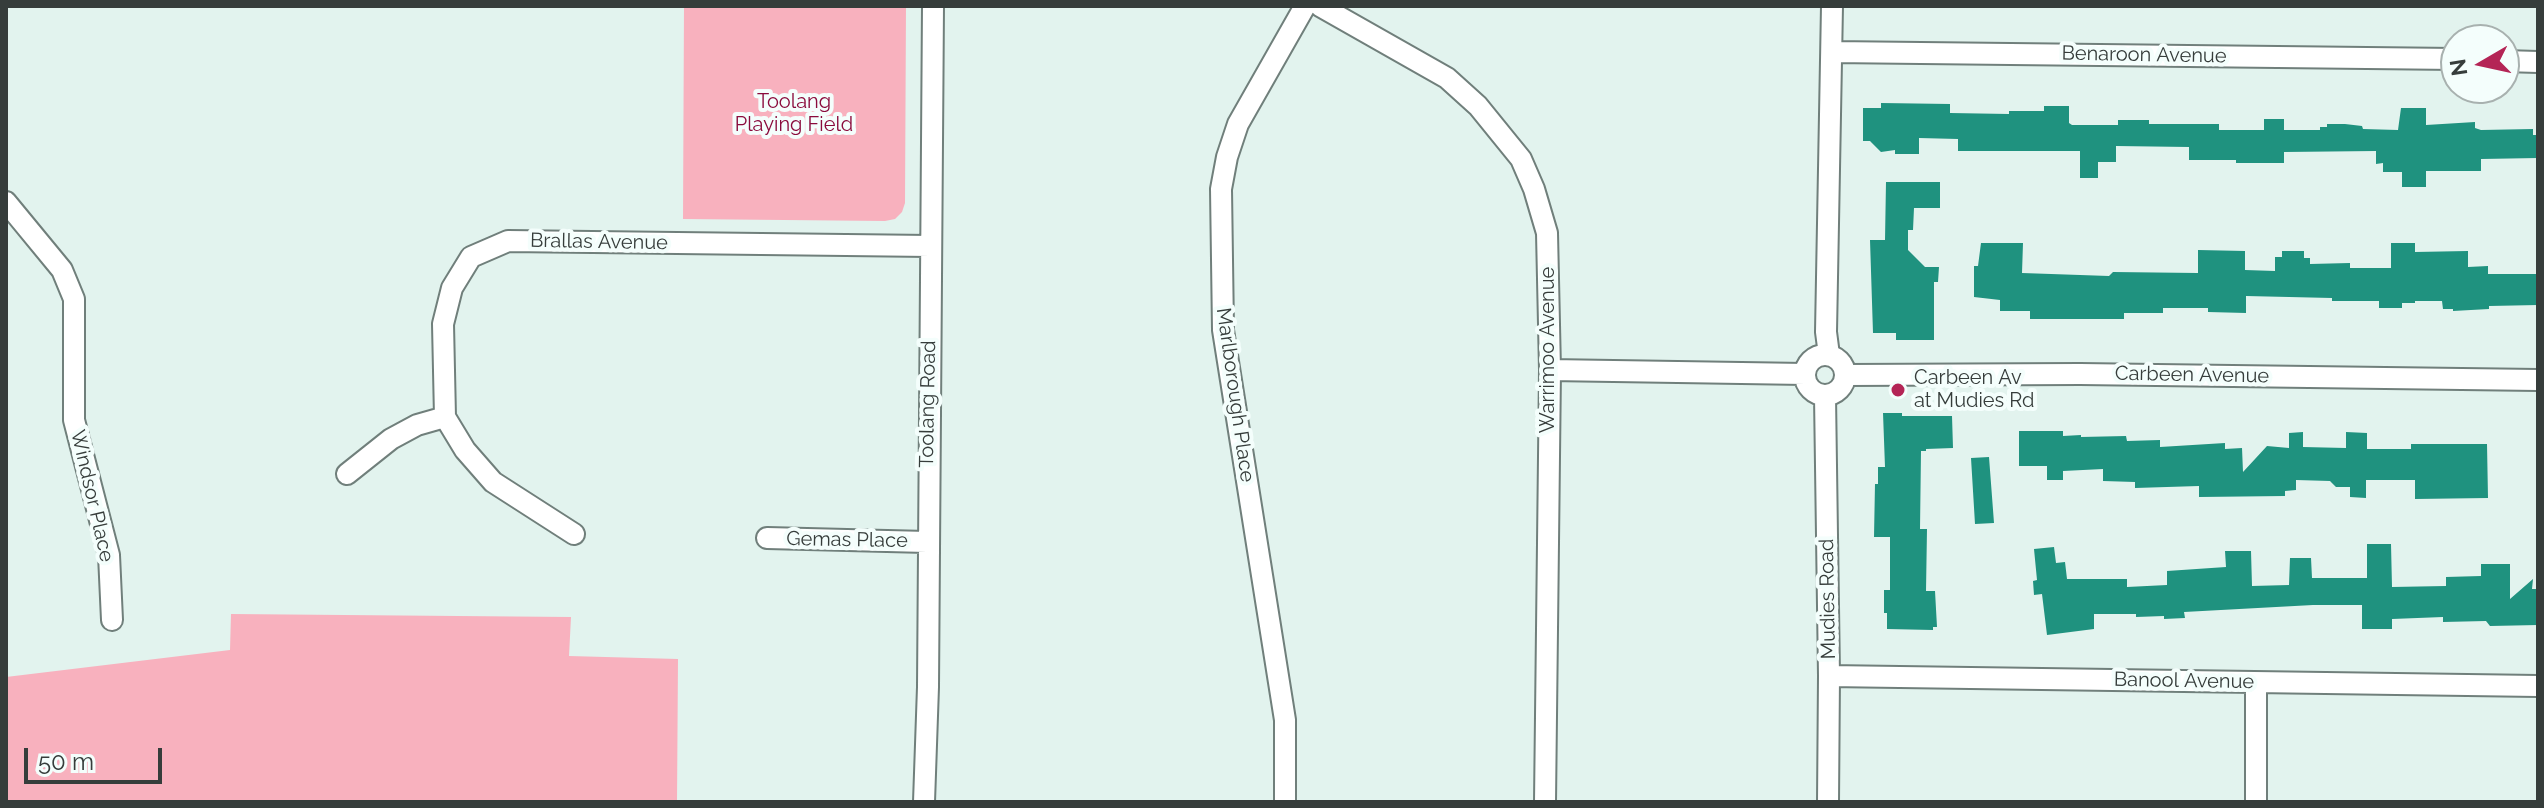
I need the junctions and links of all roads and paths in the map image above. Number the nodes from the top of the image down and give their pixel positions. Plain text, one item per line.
1 (933, 6) edge
2 (1305, 6) edge
3 (1320, 6) edge
4 (1832, 6) edge
5 (1832, 52) junction
6 (2440, 59) edge
7 (6, 202) edge
8 (930, 246) junction
9 (1829, 355) junction
10 (1550, 370) junction
11 (1805, 374) junction
12 (1846, 375) junction
13 (2538, 380) edge
14 (1825, 396) junction
15 (445, 417) junction
16 (347, 474) dead end
17 (574, 534) dead end
18 (767, 538) dead end
19 (927, 542) junction
20 (112, 620) dead end
21 (1829, 676) junction
22 (2256, 683) junction
23 (2538, 686) edge
24 (924, 802) edge
25 (1285, 802) edge
26 (1545, 802) edge
27 (1828, 802) edge
28 (2256, 802) edge

1 - 8 street, Toolang Road
2 - 25 street, Marlborough Place
3 - 10 street, Warrimoo Avenue
4 - 5 street
5 - 6 street, Benaroon Avenue
5 - 9 street
7 - 20 street, Windsor Place
8 - 15 street, Brallas Avenue
8 - 19 street, Toolang Road
9 - 11 street
9 - 12 street
10 - 11 street
10 - 26 street, Warrimoo Avenue
11 - 14 street
12 - 13 street, Carbeen Avenue
12 - 14 street
14 - 21 street, Mudies Road
15 - 16 street
15 - 17 street
18 - 19 street, Gemas Place
19 - 24 street, Toolang Road
21 - 22 street, Banool Avenue
21 - 27 street, Mudies Road
22 - 23 street, Banool Avenue
22 - 28 street

